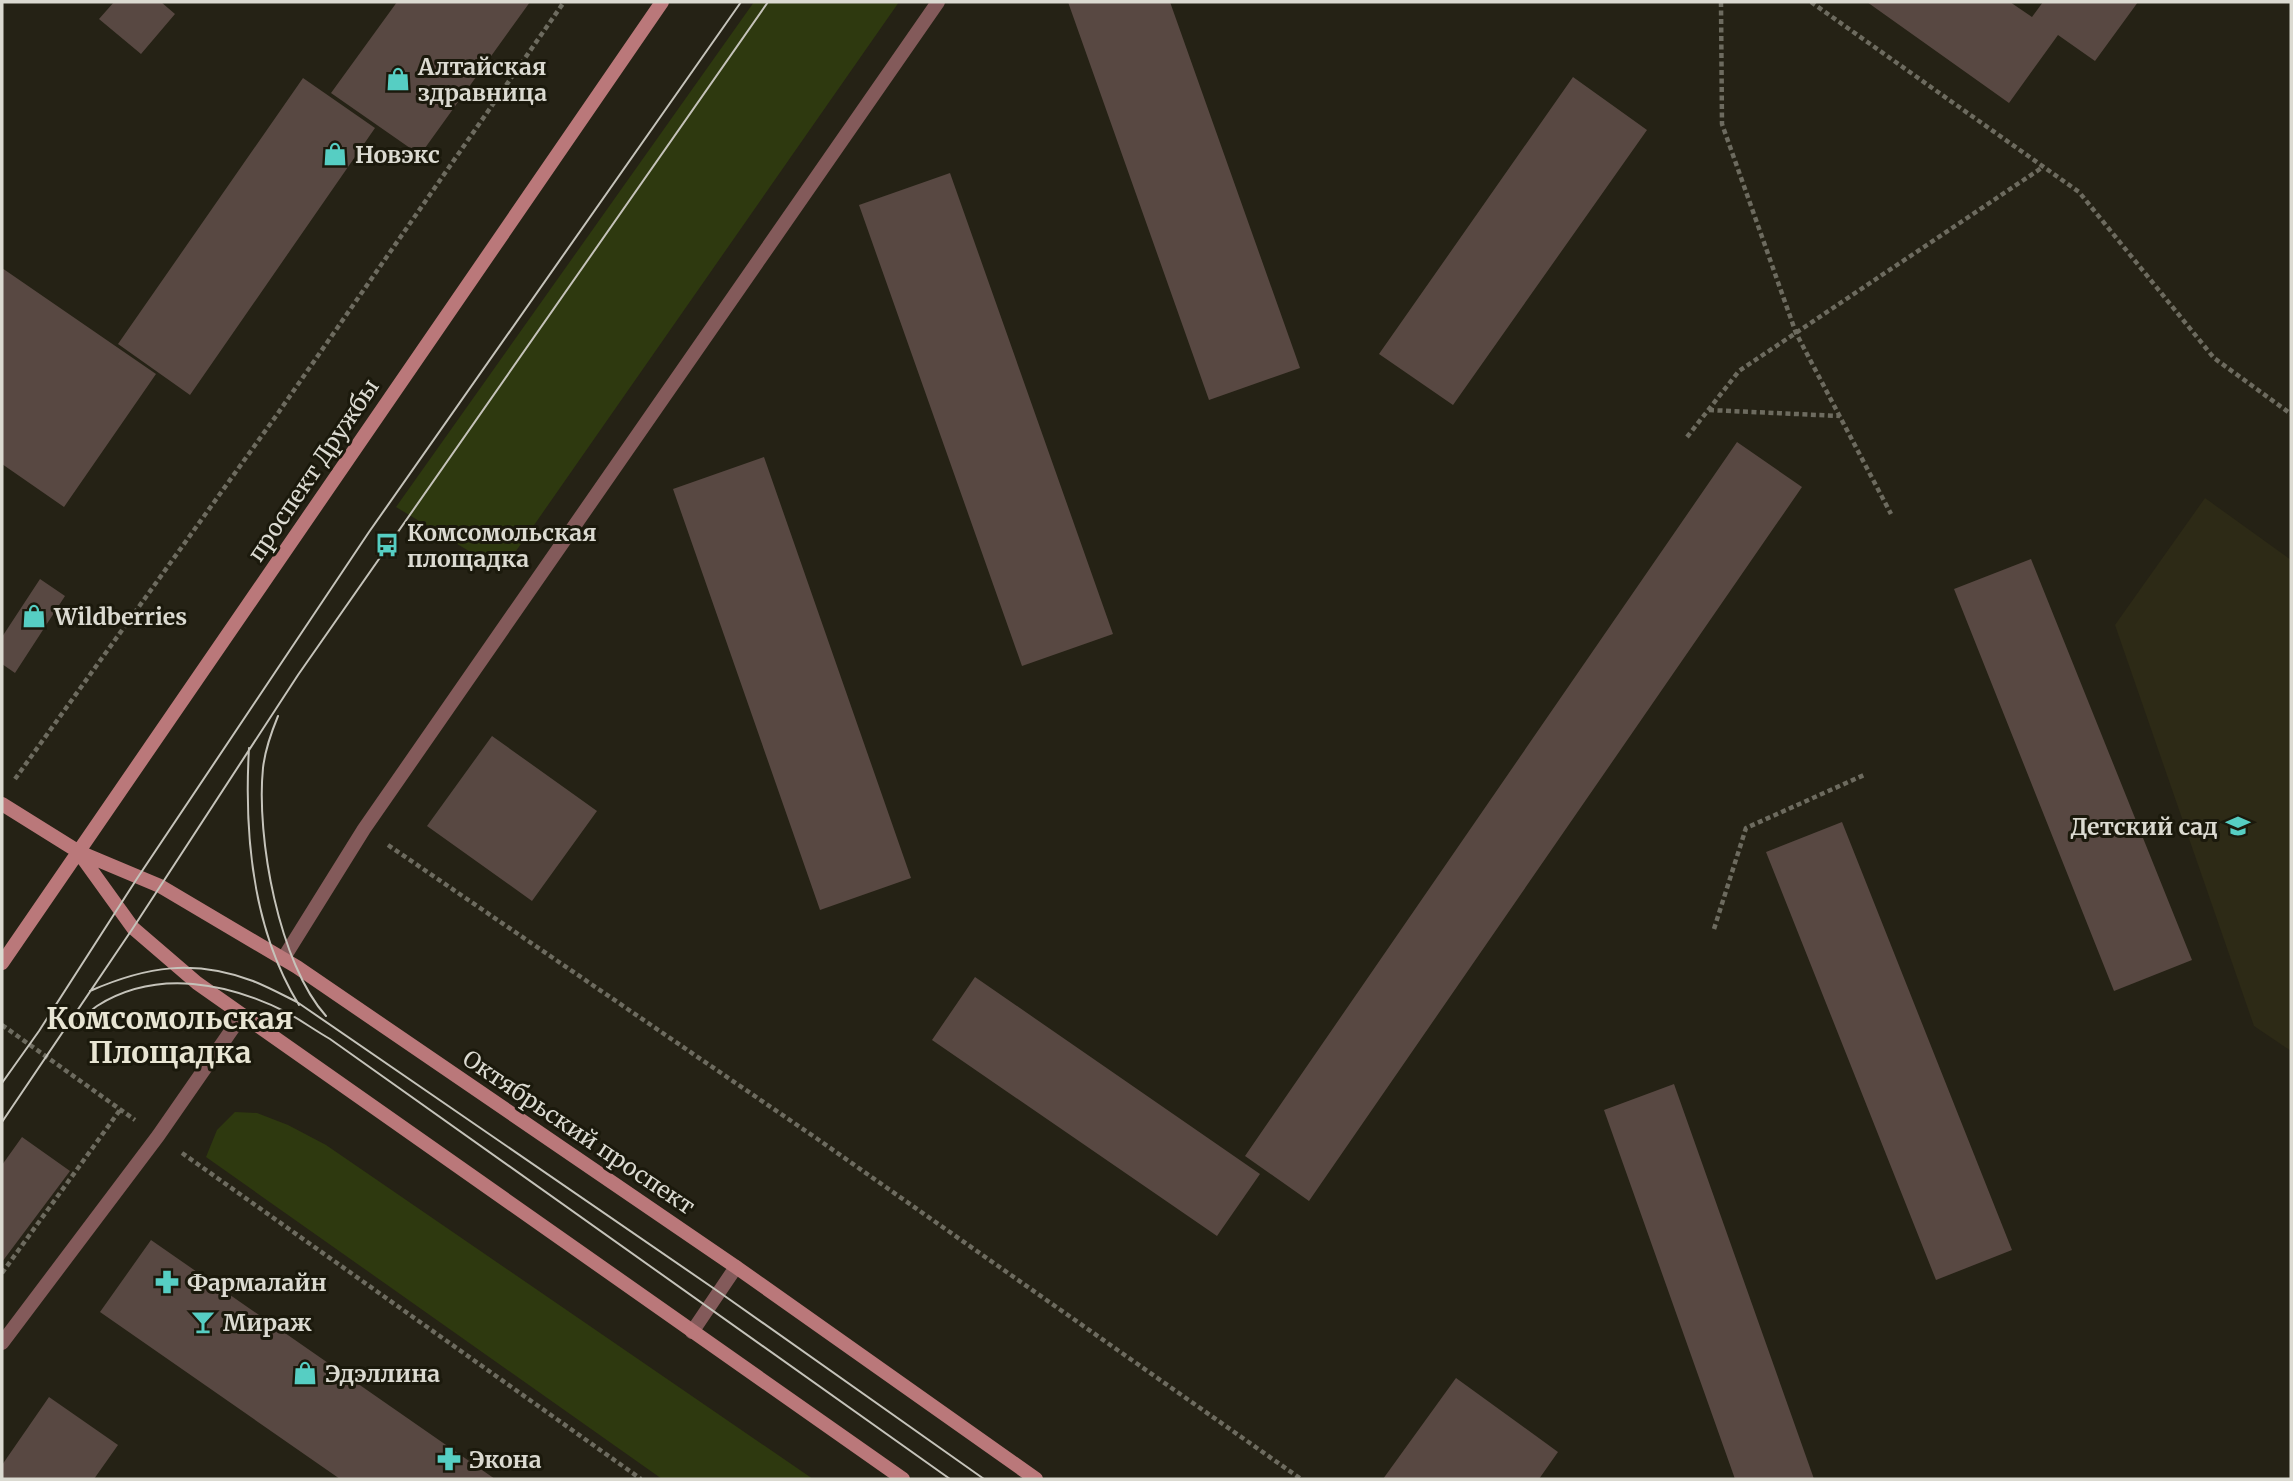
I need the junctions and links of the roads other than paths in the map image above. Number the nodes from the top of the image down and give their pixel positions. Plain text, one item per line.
1 (662, 2) edge
2 (938, 2) edge
3 (2, 804) edge
4 (79, 852) junction
5 (283, 959) junction
6 (2, 963) edge
7 (242, 1015) junction
8 (736, 1267) junction
9 (692, 1332) junction
10 (2, 1343) edge
11 (902, 1479) edge
12 (1036, 1479) edge

1 - 4 main road, проспект Дружбы
2 - 5 street
3 - 4 main road, Октябрьский проспект
4 - 5 main road, Октябрьский проспект
4 - 6 main road, проспект Дружбы
4 - 7 main road, Октябрьский проспект
5 - 8 main road, Октябрьский проспект
7 - 9 main road, Октябрьский проспект
7 - 10 street
8 - 9 street
8 - 12 main road, Октябрьский проспект
9 - 11 main road, Октябрьский проспект

